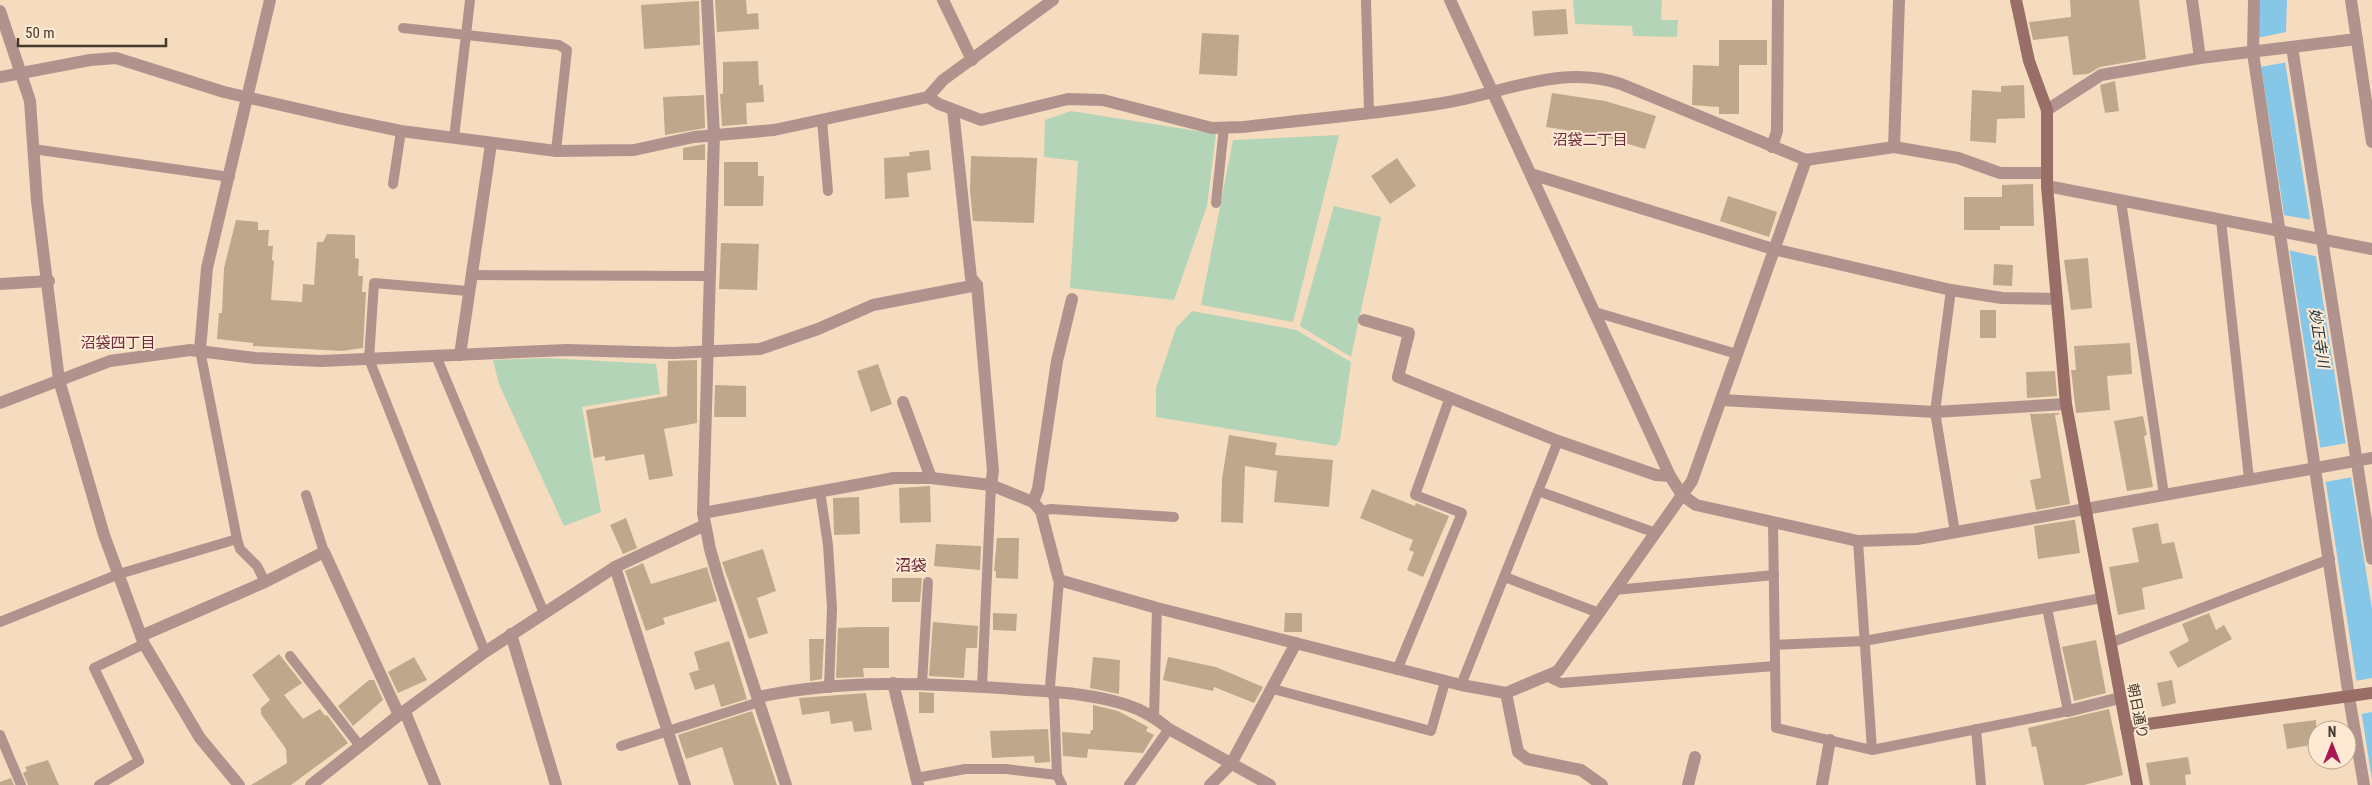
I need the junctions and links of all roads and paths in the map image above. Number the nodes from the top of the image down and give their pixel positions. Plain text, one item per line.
1 (270, 0) edge
2 (470, 0) edge
3 (707, 0) edge
4 (943, 0) edge
5 (1052, 0) edge
6 (1366, 0) edge
7 (1450, 0) edge
8 (1778, 0) edge
9 (1898, 0) edge
10 (2016, 0) edge
11 (2192, 0) edge
12 (2254, 0) edge
13 (2351, 0) edge
14 (0, 11) edge
15 (403, 28) dead end
16 (466, 34) junction
17 (2357, 39) junction
18 (2290, 48) junction
19 (2256, 53) junction
20 (2200, 58) junction
21 (972, 60) junction
22 (23, 73) junction
23 (0, 77) edge
24 (1492, 91) junction
25 (248, 96) junction
26 (928, 97) junction
27 (953, 110) junction
28 (2047, 110) junction
29 (1369, 112) junction
30 (822, 120) junction
31 (1224, 127) junction
32 (401, 131) junction
33 (714, 136) junction
34 (454, 138) junction
35 (2372, 142) edge
36 (491, 144) junction
37 (1772, 147) junction
38 (1894, 147) junction
39 (33, 149) junction
40 (556, 151) junction
41 (1806, 160) junction
42 (1531, 174) junction
43 (230, 177) junction
44 (2047, 180) junction
45 (392, 184) dead end
46 (828, 191) dead end
47 (2121, 200) junction
48 (1216, 204) dead end
49 (2221, 220) junction
50 (2284, 233) junction
51 (2318, 240) junction
52 (1773, 249) junction
53 (2372, 249) edge
54 (471, 275) junction
55 (710, 276) junction
56 (48, 281) junction
57 (0, 284) edge
58 (977, 286) junction
59 (1951, 290) junction
60 (468, 291) junction
61 (1072, 298) dead end
62 (2056, 299) junction
63 (1595, 312) junction
64 (1364, 320) dead end
65 (200, 350) junction
66 (707, 351) junction
67 (1736, 354) junction
68 (460, 355) junction
69 (436, 356) junction
70 (369, 359) junction
71 (60, 380) junction
72 (1450, 397) junction
73 (1721, 400) junction
74 (903, 402) dead end
75 (0, 403) edge
76 (2066, 404) junction
77 (1934, 412) junction
78 (1558, 441) junction
79 (2372, 458) edge
80 (2353, 462) junction
81 (2319, 467) junction
82 (1670, 476) junction
83 (930, 478) junction
84 (2249, 479) junction
85 (991, 486) junction
86 (820, 491) junction
87 (1538, 491) junction
88 (306, 495) dead end
89 (1682, 495) junction
90 (2164, 495) junction
91 (1037, 506) junction
92 (2085, 510) junction
93 (1174, 517) dead end
94 (704, 519) junction
95 (1773, 522) junction
96 (1954, 532) junction
97 (1656, 533) junction
98 (237, 539) junction
99 (1858, 541) junction
100 (324, 552) junction
101 (2330, 559) junction
102 (2372, 559) edge
103 (615, 567) junction
104 (119, 574) junction
105 (1774, 575) junction
106 (1505, 577) junction
107 (1060, 580) junction
108 (265, 582) junction
109 (928, 582) dead end
110 (1615, 590) junction
111 (2102, 598) junction
112 (1157, 608) junction
113 (2047, 608) junction
114 (544, 613) junction
115 (1599, 613) junction
116 (0, 622) edge
117 (511, 634) junction
118 (142, 640) junction
119 (1864, 641) junction
120 (1296, 643) junction
121 (2110, 643) junction
122 (1775, 645) junction
123 (485, 652) junction
124 (290, 656) dead end
125 (1775, 666) junction
126 (1397, 670) junction
127 (1546, 676) junction
128 (1444, 682) junction
129 (893, 683) junction
130 (922, 684) junction
131 (1461, 685) junction
132 (982, 687) junction
133 (829, 688) junction
134 (1273, 689) junction
135 (1052, 692) junction
136 (1506, 693) junction
137 (2372, 693) edge
138 (2354, 696) junction
139 (2120, 698) junction
140 (758, 699) junction
141 (2068, 711) junction
142 (402, 713) junction
143 (1154, 717) junction
144 (2126, 727) junction
145 (1169, 729) junction
146 (1976, 729) junction
147 (667, 730) junction
148 (0, 735) edge
149 (1830, 740) junction
150 (360, 746) junction
151 (621, 746) dead end
152 (1872, 750) junction
153 (1695, 757) dead end
154 (1231, 764) junction
155 (1057, 775) junction
156 (917, 781) edge
157 (20, 785) edge
158 (99, 785) edge
159 (239, 785) edge
160 (311, 785) edge
161 (435, 785) edge
162 (556, 785) edge
163 (685, 785) edge
164 (786, 785) edge
165 (1062, 785) edge
166 (1129, 785) edge
167 (1210, 785) edge
168 (1270, 785) edge
169 (1602, 785) edge
170 (1688, 785) edge
171 (1822, 785) edge
172 (1982, 785) edge
173 (2137, 785) edge
174 (2364, 785) edge

1 - 25 street
2 - 16 lane
3 - 33 street
4 - 21 street
5 - 21 street
6 - 29 lane
7 - 24 street
8 - 37 street
9 - 38 street
10 - 28 street
11 - 20 street
12 - 19 street
13 - 17 street
14 - 22 street
15 - 16 lane
16 - 34 lane
16 - 40 lane
17 - 18 street
17 - 35 street
18 - 19 street
18 - 51 street
19 - 20 street
19 - 50 street
20 - 28 street
21 - 26 street
22 - 23 street
22 - 25 street
22 - 39 street
24 - 29 street
24 - 37 street
24 - 42 street
25 - 32 street
25 - 43 street
26 - 27 street
26 - 30 street
27 - 31 street
27 - 58 street
28 - 44 street, 朝日通り
29 - 31 street
30 - 33 street
30 - 46 lane
31 - 48 lane
32 - 34 street
32 - 45 lane
33 - 40 street
33 - 55 street
34 - 36 street
36 - 40 street
36 - 54 street
37 - 41 street
38 - 41 street
38 - 44 street
39 - 43 lane
39 - 56 street
41 - 52 street
42 - 52 street
42 - 63 street
43 - 65 street
44 - 47 street
44 - 62 street, 朝日通り
47 - 49 street
47 - 90 lane
49 - 50 street
49 - 84 lane
50 - 51 street
50 - 81 street
51 - 53 street
51 - 80 street
52 - 59 street
52 - 67 street
54 - 55 lane
54 - 60 street
55 - 66 street
56 - 57 street
56 - 71 street
58 - 66 street
58 - 85 street
59 - 62 street
59 - 77 lane
60 - 68 street
60 - 70 lane
61 - 91 street
62 - 76 street, 朝日通り
63 - 67 lane
63 - 82 street
64 - 72 street
65 - 70 street
65 - 71 street
65 - 98 lane
66 - 68 street
66 - 94 street
67 - 73 street
68 - 69 street
69 - 70 street
69 - 114 lane
70 - 123 lane
71 - 75 street
71 - 104 street
72 - 78 street
72 - 126 lane
73 - 77 street
73 - 89 street
74 - 83 street
76 - 77 street
76 - 92 street, 朝日通り
77 - 96 lane
78 - 82 street
78 - 87 lane
79 - 80 street
80 - 81 street
80 - 102 street
81 - 84 street
81 - 101 street
82 - 89 street
83 - 85 street
83 - 86 street
84 - 90 street
85 - 91 street
85 - 132 lane
86 - 94 street
86 - 133 lane
87 - 97 lane
87 - 106 lane
88 - 100 lane
89 - 95 street
89 - 97 street
90 - 92 street
91 - 93 lane
91 - 107 street
92 - 96 street
92 - 111 street, 朝日通り
94 - 103 street
94 - 140 street
95 - 99 street
95 - 105 lane
96 - 99 street
97 - 110 street
98 - 104 lane
98 - 108 lane
99 - 119 lane
100 - 108 street
100 - 142 street
101 - 121 lane
101 - 138 street
103 - 114 street
103 - 147 street
104 - 116 lane
104 - 118 street
105 - 110 lane
105 - 122 lane
106 - 115 lane
106 - 131 lane
107 - 112 street
107 - 135 lane
108 - 118 street
109 - 130 lane
110 - 115 street
111 - 113 lane
111 - 121 street, 朝日通り
112 - 120 street
112 - 143 lane
113 - 119 lane
113 - 141 lane
114 - 117 street
115 - 127 street
117 - 123 street
117 - 162 street
118 - 158 lane
118 - 159 street
119 - 122 lane
119 - 152 lane
120 - 126 street
120 - 134 street
121 - 139 street, 朝日通り
122 - 125 lane
123 - 142 street
124 - 150 lane
125 - 127 lane
125 - 149 lane
126 - 128 street
127 - 136 street
128 - 131 street
128 - 134 lane
129 - 130 street
129 - 133 street
129 - 156 street
130 - 132 street
131 - 136 street
132 - 135 street
133 - 140 street
134 - 154 street
135 - 143 street
135 - 155 lane
136 - 169 street
137 - 138 street
138 - 144 street
138 - 174 street
139 - 141 street
139 - 144 street, 朝日通り
140 - 147 lane
140 - 164 street
141 - 146 lane
142 - 150 street
142 - 161 street
143 - 145 street
144 - 173 street, 朝日通り
145 - 154 street
145 - 166 lane
146 - 152 lane
146 - 172 lane
147 - 151 lane
147 - 163 street
148 - 157 lane
149 - 152 lane
149 - 171 street
150 - 160 street
153 - 170 street
154 - 167 street
154 - 168 street
155 - 156 lane
155 - 165 lane

